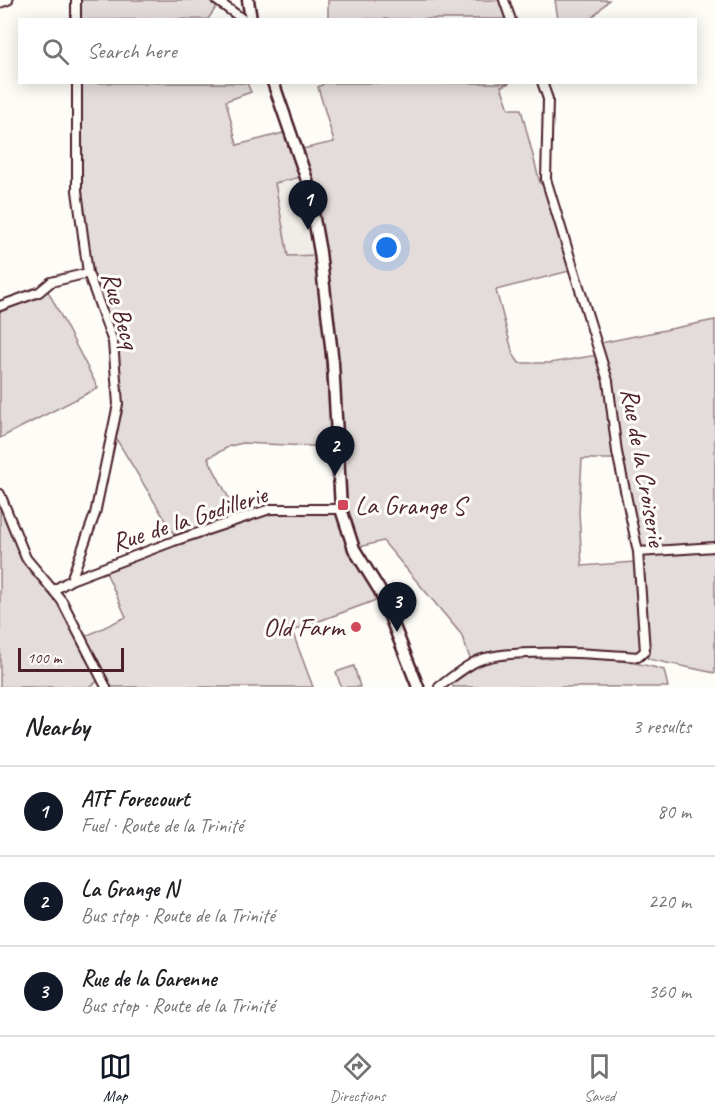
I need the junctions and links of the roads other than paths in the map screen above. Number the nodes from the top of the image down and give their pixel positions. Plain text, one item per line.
1 (8, 0) edge
2 (76, 0) edge
3 (216, 0) edge
4 (248, 0) edge
5 (504, 0) edge
6 (0, 3) edge
7 (76, 18) edge
8 (241, 18) edge
9 (251, 18) edge
10 (510, 18) edge
11 (77, 84) edge
12 (274, 84) edge
13 (543, 84) edge
14 (88, 273) junction
15 (0, 306) edge
16 (0, 494) edge
17 (341, 509) junction
18 (715, 547) edge
19 (638, 552) junction
20 (71, 580) junction
21 (54, 590) junction
22 (105, 684) edge
23 (96, 687) edge
24 (418, 687) edge
25 (439, 687) edge

1 - 6 street
2 - 7 street
3 - 8 street
4 - 9 main road
5 - 10 street
11 - 14 street, Rue Becq
12 - 17 main road
13 - 19 street, Rue de la Croiserie
14 - 15 street
14 - 20 street, Rue Becq
16 - 21 street
17 - 20 street, Rue de la Godillerie
17 - 24 main road
18 - 19 street
19 - 25 street, Rue de la Croiserie
20 - 21 street, Rue de la Godillerie
21 - 22 street
22 - 23 street

